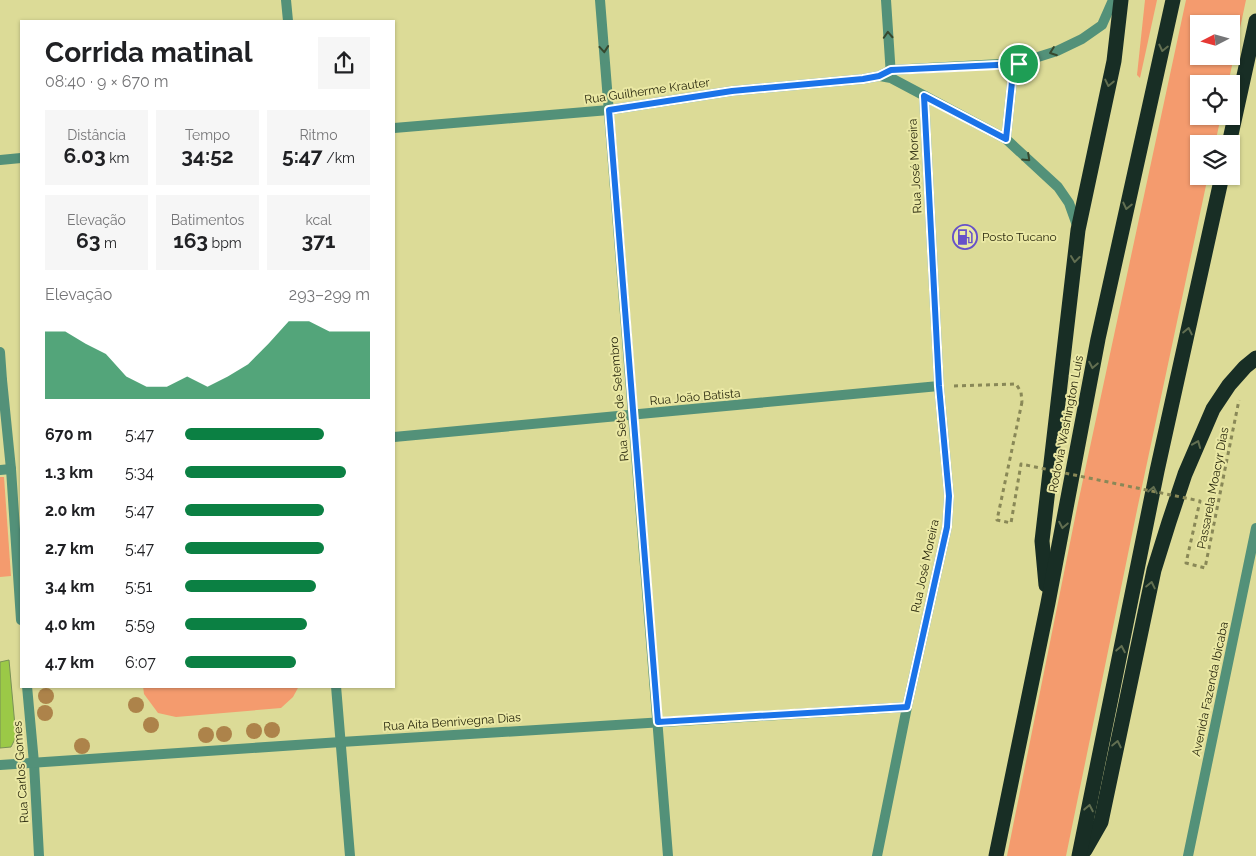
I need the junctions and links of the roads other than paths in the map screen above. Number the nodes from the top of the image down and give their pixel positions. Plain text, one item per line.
1 (286, 0) edge
2 (600, 0) edge
3 (886, 0) edge
4 (1113, 0) edge
5 (1121, 0) edge
6 (1173, 0) edge
7 (288, 20) edge
8 (1256, 22) edge
9 (1019, 64) junction
10 (895, 72) junction
11 (924, 96) junction
12 (609, 110) junction
13 (395, 128) edge
14 (1231, 135) edge
15 (1006, 139) junction
16 (20, 158) edge
17 (0, 160) edge
18 (1220, 185) edge
19 (1078, 230) junction
20 (0, 352) edge
21 (1256, 358) edge
22 (1, 382) edge
23 (939, 386) junction
24 (633, 415) junction
25 (395, 437) edge
26 (5, 469) edge
27 (1256, 528) edge
28 (19, 577) edge
29 (20, 598) edge
30 (1048, 603) junction
31 (27, 688) edge
32 (336, 688) edge
33 (907, 707) junction
34 (658, 722) junction
35 (341, 742) junction
36 (34, 763) junction
37 (0, 765) edge
38 (39, 856) edge
39 (350, 856) edge
40 (668, 856) edge
41 (877, 856) edge
42 (996, 856) edge
43 (1080, 856) edge
44 (1188, 856) edge

1 - 7 street
2 -> 12 street, Rua Sete de Setembro
10 -> 3 street
4 -> 9 street
5 -> 19 highway
6 -> 30 highway, Rodovia Washington Luís
8 - 14 highway
9 - 10 street
9 - 15 street
10 - 11 street
10 - 12 street, Rua Guilherme Krauter
11 - 15 street
11 - 23 street, Rua José Moreira
12 - 13 street, Rua Guilherme Krauter
12 - 24 street, Rua Sete de Setembro
15 -> 19 street
16 - 17 street
43 -> 18 highway
19 -> 30 highway
20 - 22 street
43 -> 21 highway
22 - 26 street
23 - 24 street, Rua João Batista
23 - 33 street, Rua José Moreira
24 - 25 street, Rua João Batista
24 - 34 street, Rua Sete de Setembro
26 - 28 street
27 - 44 street, Avenida Fazenda Ibicaba
28 - 29 street
30 - 42 highway, Rodovia Washington Luís
31 - 36 street, Rua Carlos Gomes
32 - 35 street
33 - 34 street, Rua Aita Benrivegna Dias
33 - 41 street, Rua José Moreira
34 - 35 street, Rua Aita Benrivegna Dias
34 - 40 street, Rua Sete de Setembro
35 - 36 street, Rua Aita Benrivegna Dias
35 - 39 street
36 - 37 street, Rua Aita Benrivegna Dias
36 - 38 street, Rua Carlos Gomes

